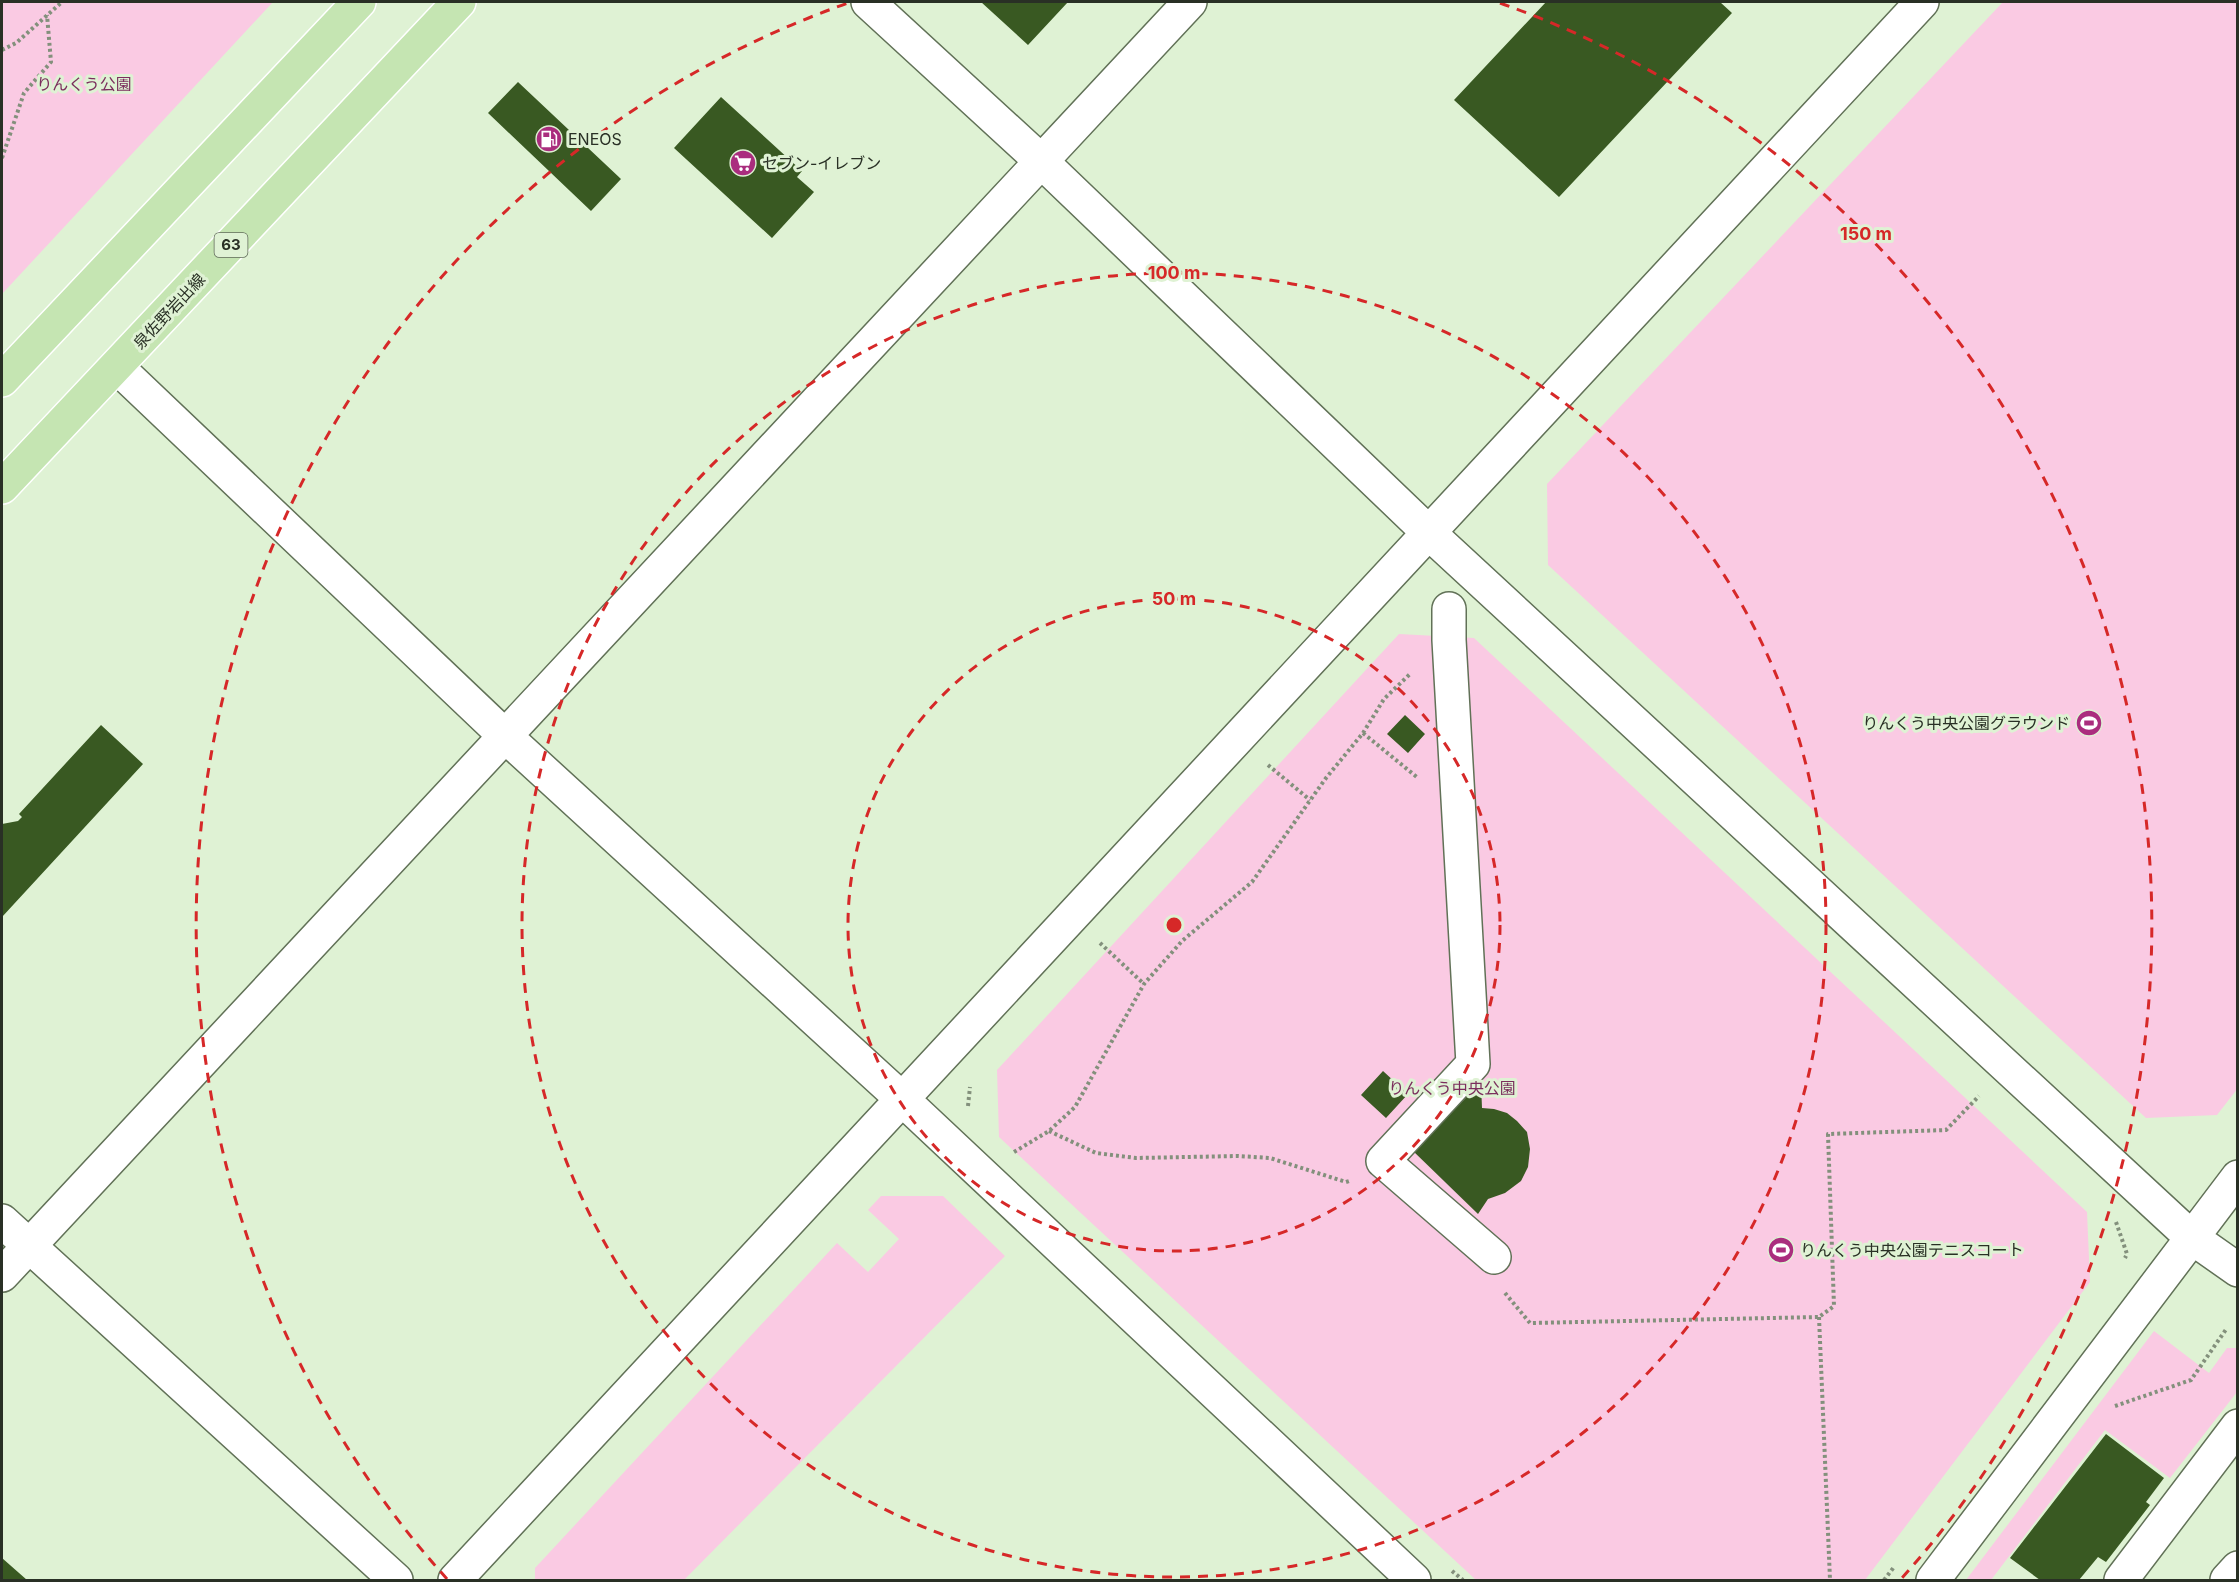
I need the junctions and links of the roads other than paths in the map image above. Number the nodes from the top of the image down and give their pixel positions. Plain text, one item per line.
1 (359, 2) edge
2 (459, 2) edge
3 (868, 2) edge
4 (1190, 2) edge
5 (1922, 2) edge
6 (1041, 161) junction
7 (117, 367) junction
8 (2, 380) edge
9 (2, 487) edge
10 (1428, 532) junction
11 (1449, 609) dead end
12 (504, 735) junction
13 (902, 1100) junction
14 (2238, 1177) edge
15 (2, 1221) edge
16 (2192, 1237) junction
17 (28, 1246) junction
18 (1494, 1257) road end
19 (2238, 1270) edge
20 (2, 1275) edge
21 (2238, 1426) edge
22 (2238, 1568) edge
23 (396, 1581) edge
24 (454, 1581) edge
25 (1414, 1581) edge
26 (1933, 1581) edge
27 (2121, 1581) edge
28 (2227, 1581) edge

1 - 8 main road
2 - 7 main road, 泉佐野岩出線 / 63
3 - 6 street
4 - 6 street
5 - 10 street
6 - 10 street
6 - 12 street
7 - 9 main road, 泉佐野岩出線 / 63
7 - 12 street
10 - 13 street
10 - 16 street
11 - 18 street
12 - 13 street
12 - 17 street
13 - 24 street
13 - 25 street
14 - 16 street
15 - 17 street
16 - 19 street
16 - 26 street
17 - 20 street
17 - 23 street
21 - 27 street
22 - 28 street

